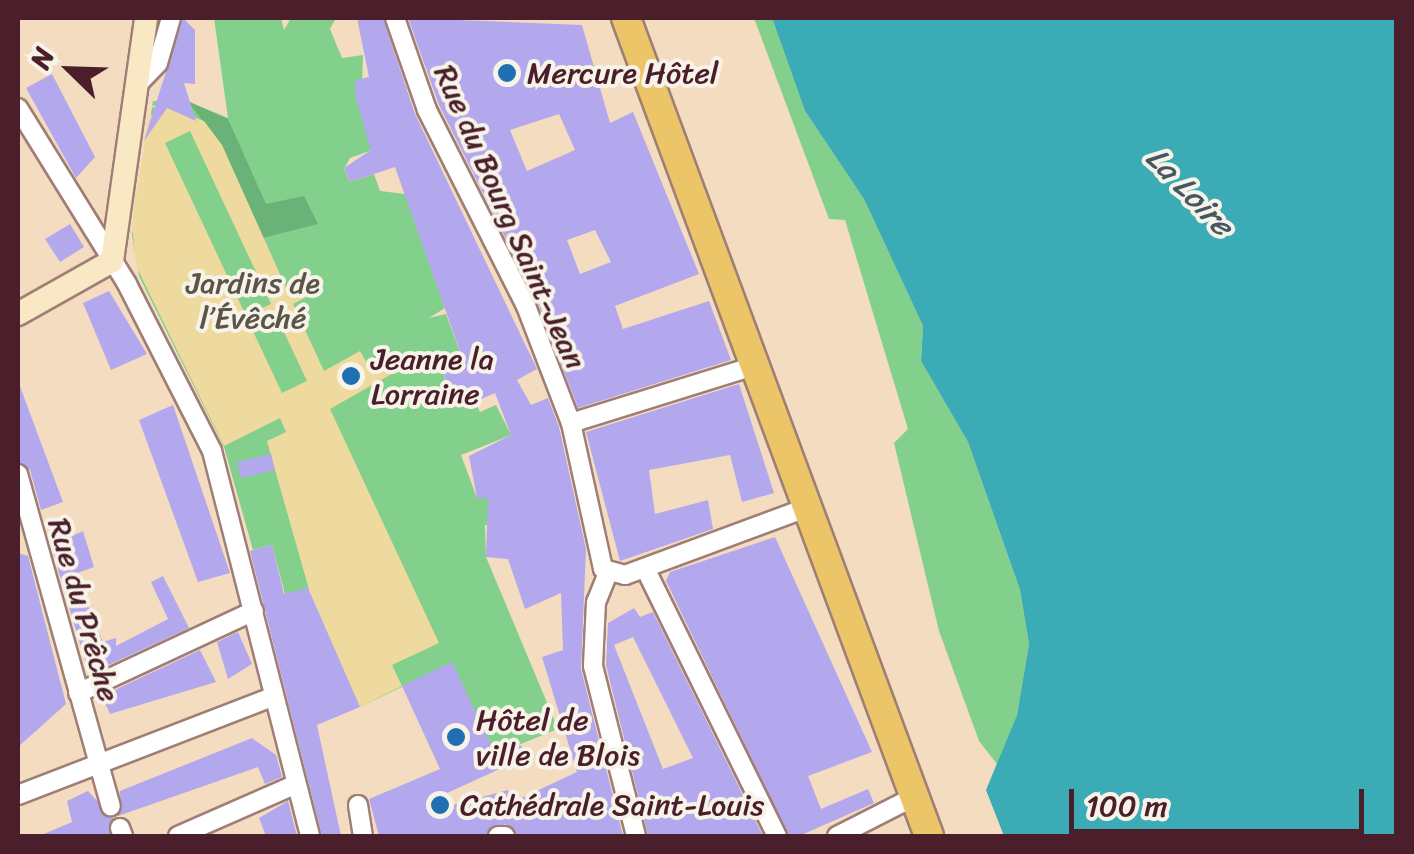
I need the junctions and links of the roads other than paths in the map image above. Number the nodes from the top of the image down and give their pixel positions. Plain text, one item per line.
1 (146, 18) edge
2 (170, 18) edge
3 (395, 18) edge
4 (626, 18) edge
5 (135, 87) junction
6 (18, 108) edge
7 (112, 261) junction
8 (18, 314) edge
9 (754, 366) junction
10 (571, 423) junction
11 (18, 474) edge
12 (806, 508) junction
13 (646, 568) junction
14 (608, 573) junction
15 (254, 611) junction
16 (78, 693) junction
17 (270, 698) junction
18 (98, 762) junction
19 (294, 785) junction
20 (18, 795) edge
21 (914, 798) junction
22 (358, 805) dead end
23 (112, 806) dead end
24 (178, 836) edge
25 (310, 836) edge
26 (363, 836) edge
27 (636, 836) edge
28 (777, 836) edge
29 (837, 836) edge
30 (929, 836) edge

1 - 5 street
2 - 5 street
3 - 10 street, Rue du Bourg Saint-Jean
4 - 9 main road
5 - 7 street
6 - 7 street
7 - 8 street
7 - 15 street
9 - 10 street
9 - 12 main road
10 - 14 street, Rue du Bourg Saint-Jean
11 - 16 street, Rue du Prêche
12 - 13 street
12 - 21 main road
13 - 14 street
13 - 28 street
14 - 27 street
15 - 16 street
15 - 17 street
16 - 18 street, Rue du Prêche
17 - 18 street
17 - 19 street
18 - 20 street
18 - 23 street, Rue du Prêche
19 - 24 street
19 - 25 street
21 - 29 street
21 - 30 main road
22 - 26 street

